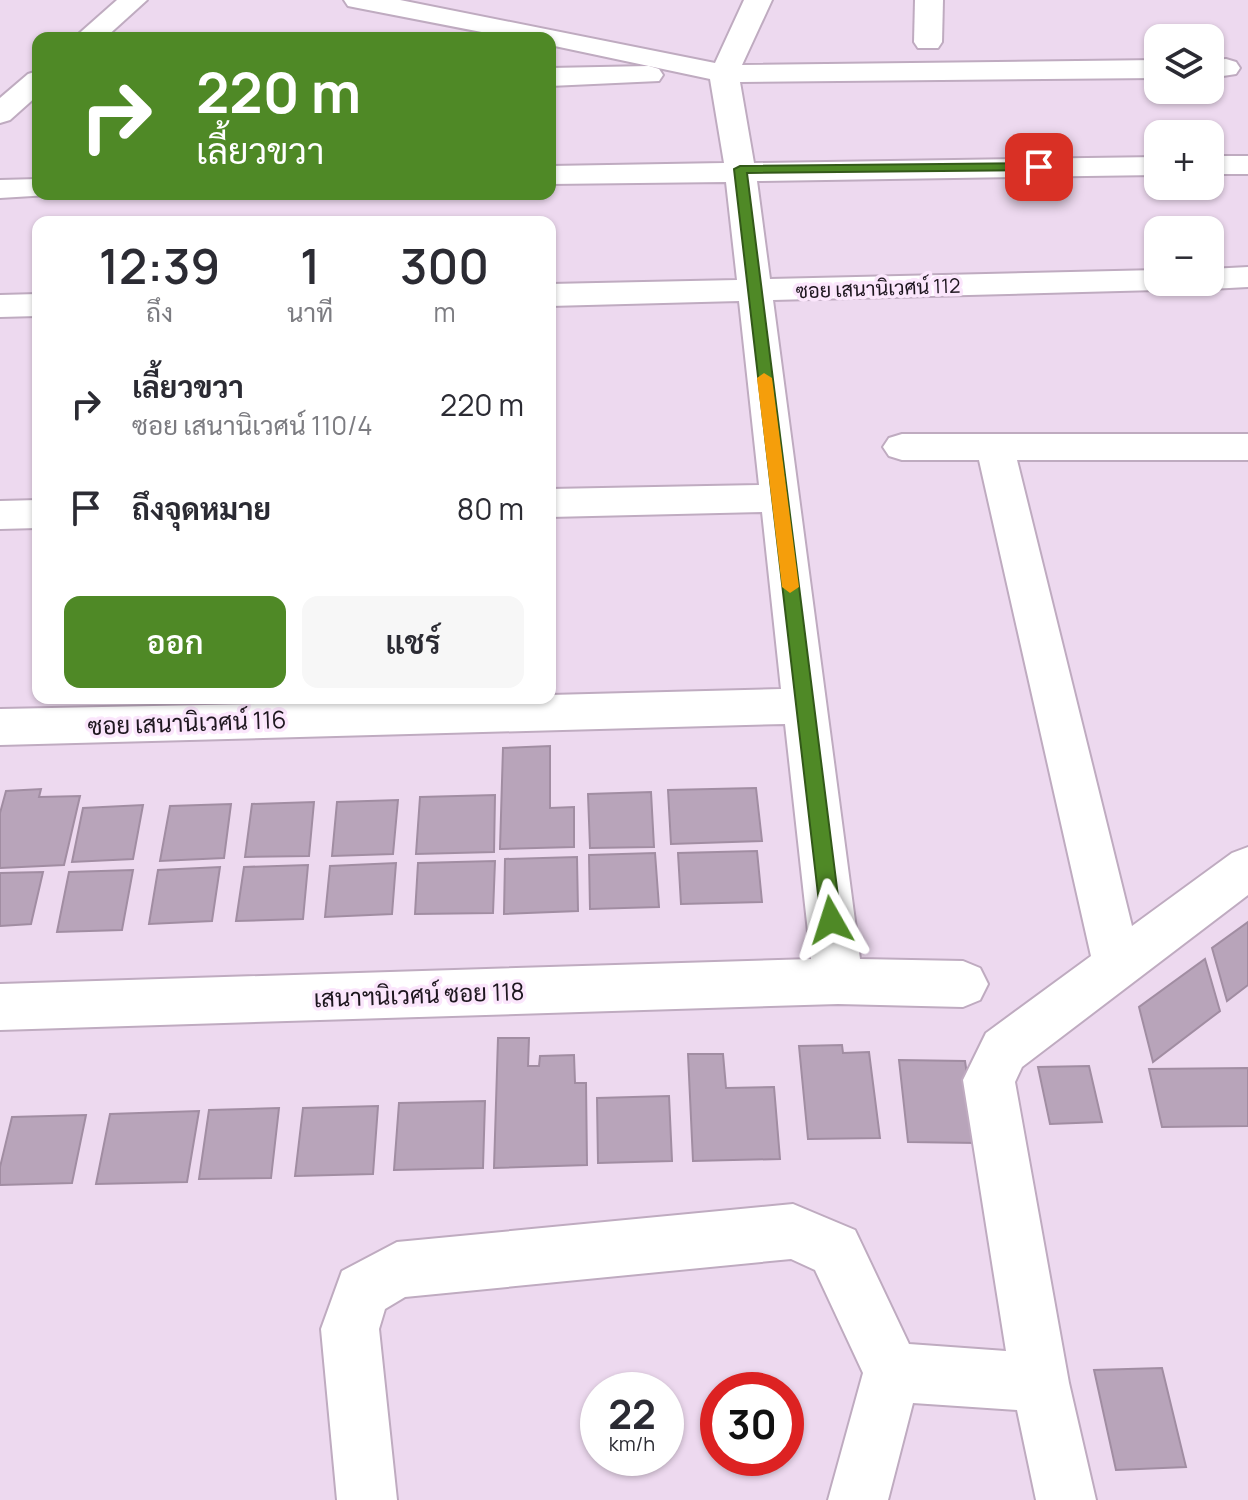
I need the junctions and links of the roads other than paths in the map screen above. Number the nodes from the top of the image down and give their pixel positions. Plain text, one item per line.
1 (133, 0) edge
2 (358, 0) edge
3 (758, 0) edge
4 (929, 0) edge
5 (95, 32) edge
6 (524, 32) edge
7 (556, 38) edge
8 (928, 42) dead end
9 (1144, 69) edge
10 (724, 74) junction
11 (556, 77) edge
12 (32, 86) edge
13 (0, 114) edge
14 (1224, 165) edge
15 (1248, 165) edge
16 (1144, 166) edge
17 (740, 169) junction
18 (556, 175) edge
19 (32, 188) edge
20 (0, 189) edge
21 (1248, 277) edge
22 (1224, 278) edge
23 (1144, 280) edge
24 (753, 291) junction
25 (556, 295) edge
26 (32, 305) edge
27 (0, 306) edge
28 (902, 447) dead end
29 (995, 447) junction
30 (1248, 447) edge
31 (778, 498) junction
32 (556, 503) edge
33 (32, 514) edge
34 (0, 515) edge
35 (806, 706) junction
36 (0, 727) edge
37 (1248, 868) edge
38 (1118, 966) junction
39 (838, 981) junction
40 (963, 984) dead end
41 (0, 1007) edge
42 (892, 1372) junction
43 (1040, 1383) junction
44 (367, 1500) edge
45 (858, 1500) edge
46 (1066, 1500) edge

1 - 5 street
2 - 6 street
3 - 10 street
4 - 8 street
7 - 10 street
9 - 10 street
10 - 11 street
10 - 17 street
12 - 13 street
14 - 15 street
16 - 17 street
17 - 18 street
17 - 24 street
19 - 20 street
21 - 22 street
23 - 24 street, ซอย เสนานิเวศน์ 112
24 - 25 street, ซอย เสนานิเวศน์ 112
24 - 31 street
26 - 27 street
28 - 29 street
29 - 30 street
29 - 38 street
31 - 32 street
31 - 35 street
33 - 34 street
35 - 36 street, ซอย เสนานิเวศน์ 116
35 - 39 street
37 - 38 street
38 - 43 street
39 - 40 street, เสนาฯนิเวศน์ ซอย 118
39 - 41 street, เสนาฯนิเวศน์ ซอย 118
42 - 43 street
42 - 44 street
42 - 45 street
43 - 46 street

